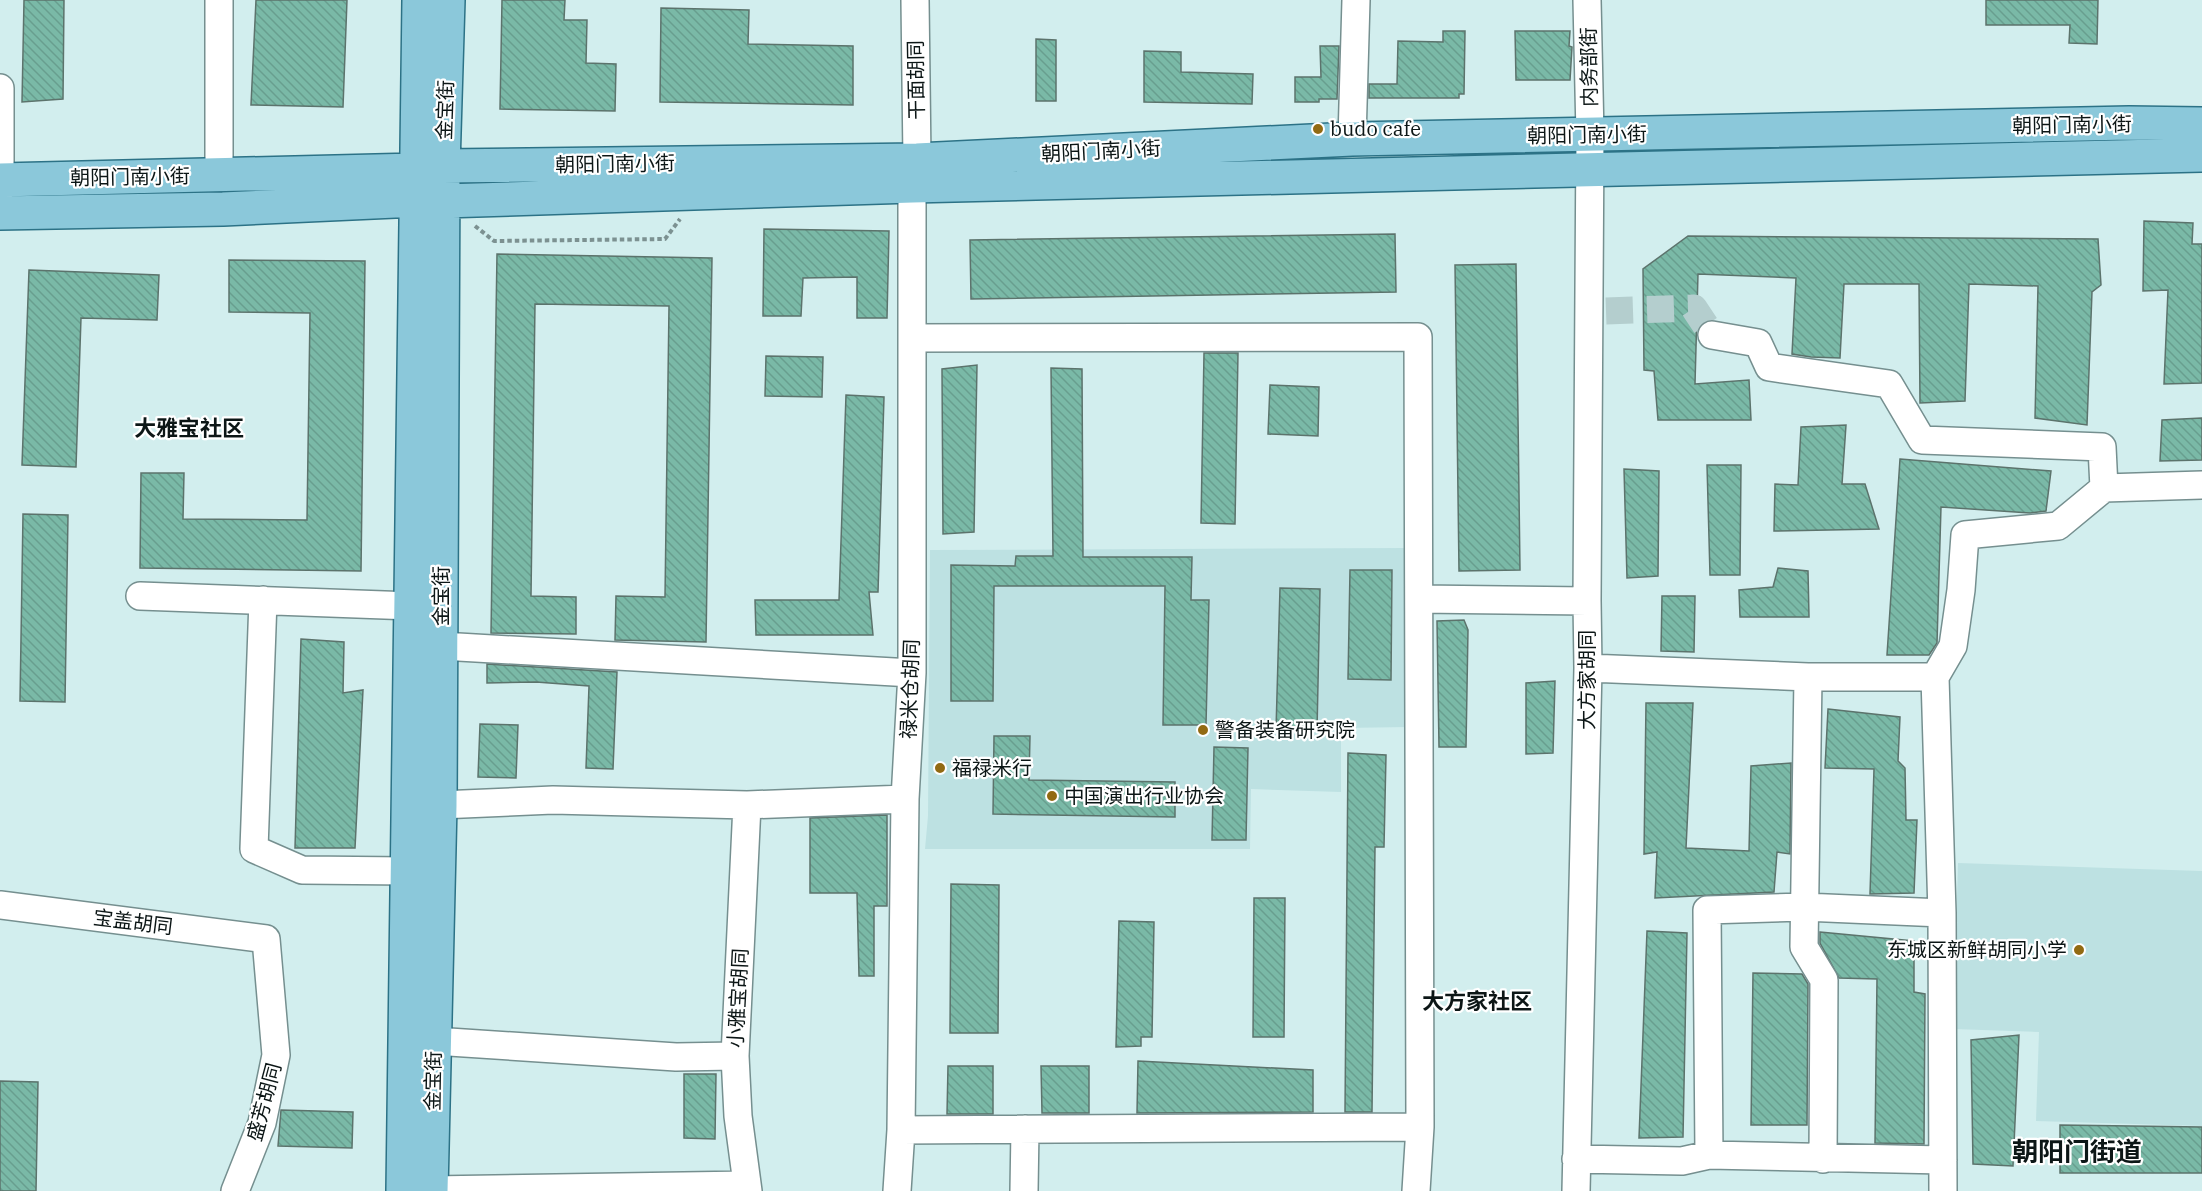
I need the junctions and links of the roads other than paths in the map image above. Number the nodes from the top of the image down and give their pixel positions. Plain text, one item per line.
1 (219, 0) edge
2 (419, 0) edge
3 (448, 0) edge
4 (915, 0) edge
5 (1356, 0) edge
6 (1587, 0) edge
7 (0, 88) edge
8 (2202, 124) edge
9 (1590, 135) junction
10 (1352, 139) junction
11 (2202, 155) edge
12 (1588, 169) junction
13 (915, 173) junction
14 (219, 175) junction
15 (0, 184) edge
16 (430, 184) junction
17 (0, 213) edge
18 (1712, 335) dead end
19 (913, 338) junction
20 (2202, 485) edge
21 (2104, 488) junction
22 (140, 596) dead end
23 (1419, 599) junction
24 (263, 600) junction
25 (1587, 601) junction
26 (412, 606) junction
27 (441, 646) junction
28 (1588, 668) junction
29 (912, 673) junction
30 (1808, 677) junction
31 (1935, 677) junction
32 (905, 799) junction
33 (440, 804) junction
34 (747, 805) junction
35 (408, 871) junction
36 (0, 905) edge
37 (1804, 907) junction
38 (1942, 913) junction
39 (266, 939) joint
40 (434, 1041) junction
41 (735, 1056) junction
42 (1420, 1127) junction
43 (1025, 1128) junction
44 (902, 1130) junction
45 (1709, 1155) junction
46 (1576, 1159) junction
47 (1823, 1159) junction
48 (1943, 1160) junction
49 (747, 1188) edge
50 (236, 1191) edge
51 (422, 1191) edge
52 (897, 1191) edge
53 (1024, 1191) edge
54 (1416, 1191) edge
55 (1576, 1191) edge
56 (1943, 1191) edge

1 - 14 street
2 - 16 main road, 金宝街
3 - 16 main road, 金宝街
4 - 13 street, 干面胡同
5 - 10 street
6 - 9 street, 内务部街
7 - 15 street
8 - 9 main road, 朝阳门南小街
9 - 10 main road, 朝阳门南小街
9 - 12 street, 内务部街
10 - 13 main road, 朝阳门南小街
11 - 12 main road, 朝阳门南小街
12 - 13 main road, 朝阳门南小街
12 - 25 street, 大方家胡同
13 - 16 main road, 朝阳门南小街
13 - 16 main road, 朝阳门南小街
13 - 19 street, 禄米仓胡同
14 - 15 main road, 朝阳门南小街
14 - 16 main road, 朝阳门南小街
16 - 17 main road, 朝阳门南小街
16 - 26 main road, 金宝街
16 - 27 main road, 金宝街
18 - 21 street
19 - 23 street
19 - 29 street, 禄米仓胡同
20 - 21 street
21 - 31 street
22 - 24 street
23 - 25 street
23 - 42 street
24 - 26 street
24 - 35 street
25 - 28 street, 大方家胡同
26 - 35 main road, 金宝街
27 - 29 street
27 - 33 main road, 金宝街
28 - 30 street
28 - 46 street, 大方家胡同
29 - 32 street, 禄米仓胡同
30 - 31 street
30 - 37 street
31 - 38 street
32 - 34 street
32 - 44 street, 禄米仓胡同
33 - 34 street
33 - 40 main road, 金宝街
34 - 41 street, 小雅宝胡同
35 - 51 main road, 金宝街
36 - 39 street, 宝盖胡同
37 - 38 street
37 - 45 street
37 - 47 street
38 - 48 street
39 - 50 street, 盛芳胡同
40 - 41 street
40 - 51 main road, 金宝街
41 - 49 street, 小雅宝胡同
42 - 43 street
42 - 54 street
43 - 44 street
43 - 53 street
44 - 52 street, 禄米仓胡同
45 - 46 street
45 - 47 street
46 - 55 street, 大方家胡同
47 - 48 street
48 - 56 street
49 - 51 street

